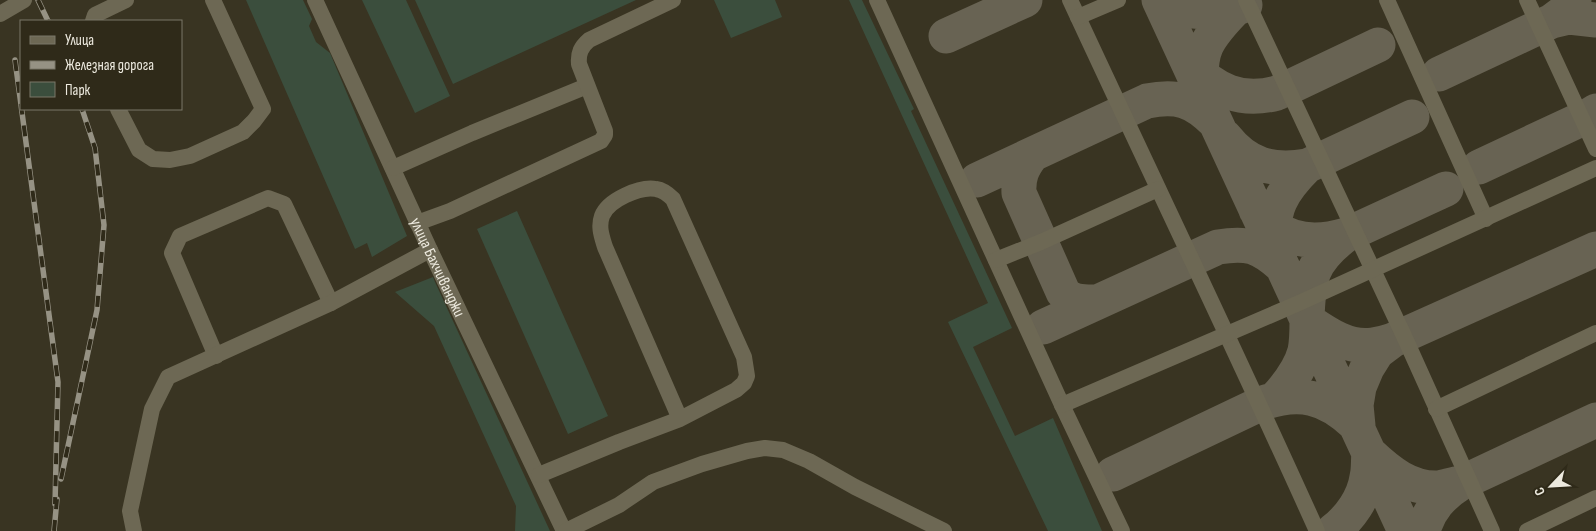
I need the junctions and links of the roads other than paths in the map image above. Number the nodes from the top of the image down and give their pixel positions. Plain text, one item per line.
1 (24, 0) edge
2 (126, 0) edge
3 (213, 0) edge
4 (315, 0) edge
5 (673, 0) edge
6 (877, 0) edge
7 (1070, 0) edge
8 (1118, 0) edge
9 (1246, 0) edge
10 (1387, 0) edge
11 (1526, 0) edge
12 (0, 14) edge
13 (1078, 18) junction
14 (93, 20) edge
15 (587, 86) junction
16 (119, 110) edge
17 (1596, 149) edge
18 (392, 168) junction
19 (1596, 168) edge
20 (1158, 189) junction
21 (1486, 219) junction
22 (417, 223) junction
23 (430, 250) junction
24 (996, 260) junction
25 (1372, 270) junction
26 (331, 303) junction
27 (1596, 332) edge
28 (1226, 335) junction
29 (216, 356) junction
30 (1062, 405) junction
31 (1436, 409) junction
32 (680, 420) junction
33 (539, 475) junction
34 (1596, 498) edge
35 (134, 531) edge
36 (565, 531) edge
37 (944, 531) edge
38 (1122, 531) edge
39 (1317, 531) edge
40 (1492, 531) edge
41 (1527, 531) edge

1 - 12 street
2 - 14 street
3 - 16 street
4 - 18 street, улица Бахчиванджи
5 - 15 street
6 - 24 street
7 - 13 street
8 - 13 street
9 - 25 street
10 - 21 street
11 - 17 street
13 - 20 street
15 - 18 street
15 - 22 street
18 - 22 street, улица Бахчиванджи
19 - 21 street
20 - 24 street
20 - 28 street
21 - 25 street
22 - 23 street, улица Бахчиванджи
23 - 26 street
23 - 33 street, улица Бахчиванджи
24 - 30 street
25 - 28 street
25 - 31 street
26 - 29 street
26 - 29 street
27 - 31 street
28 - 30 street
28 - 39 street
29 - 35 street
30 - 38 street
31 - 40 street
32 - 32 street
32 - 33 street
33 - 36 street, улица Бахчиванджи
34 - 41 street
36 - 37 street

